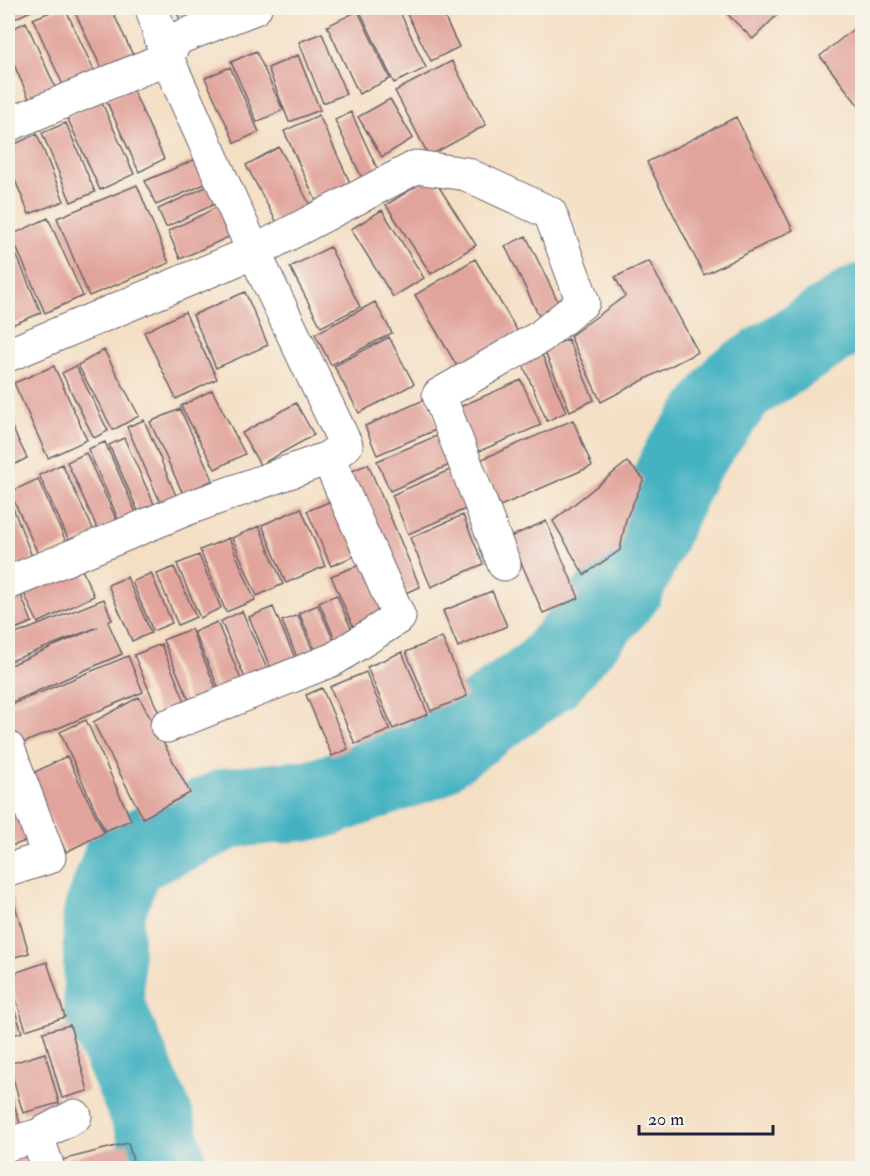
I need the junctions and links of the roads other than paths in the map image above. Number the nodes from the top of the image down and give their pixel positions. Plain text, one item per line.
1 (152, 8) edge
2 (255, 8) edge
3 (167, 58) junction
4 (8, 125) edge
5 (254, 252) junction
6 (8, 355) edge
7 (328, 458) junction
8 (504, 564) dead end
9 (8, 583) edge
10 (167, 726) dead end
11 (8, 748) edge
12 (8, 870) edge
13 (75, 1116) dead end
14 (22, 1140) edge
15 (48, 1168) edge

1 - 3 street
2 - 3 street
3 - 4 street
3 - 5 street
5 - 6 street
5 - 7 street
5 - 8 street
7 - 9 street
7 - 10 street
11 - 12 street
13 - 14 street
14 - 15 street

